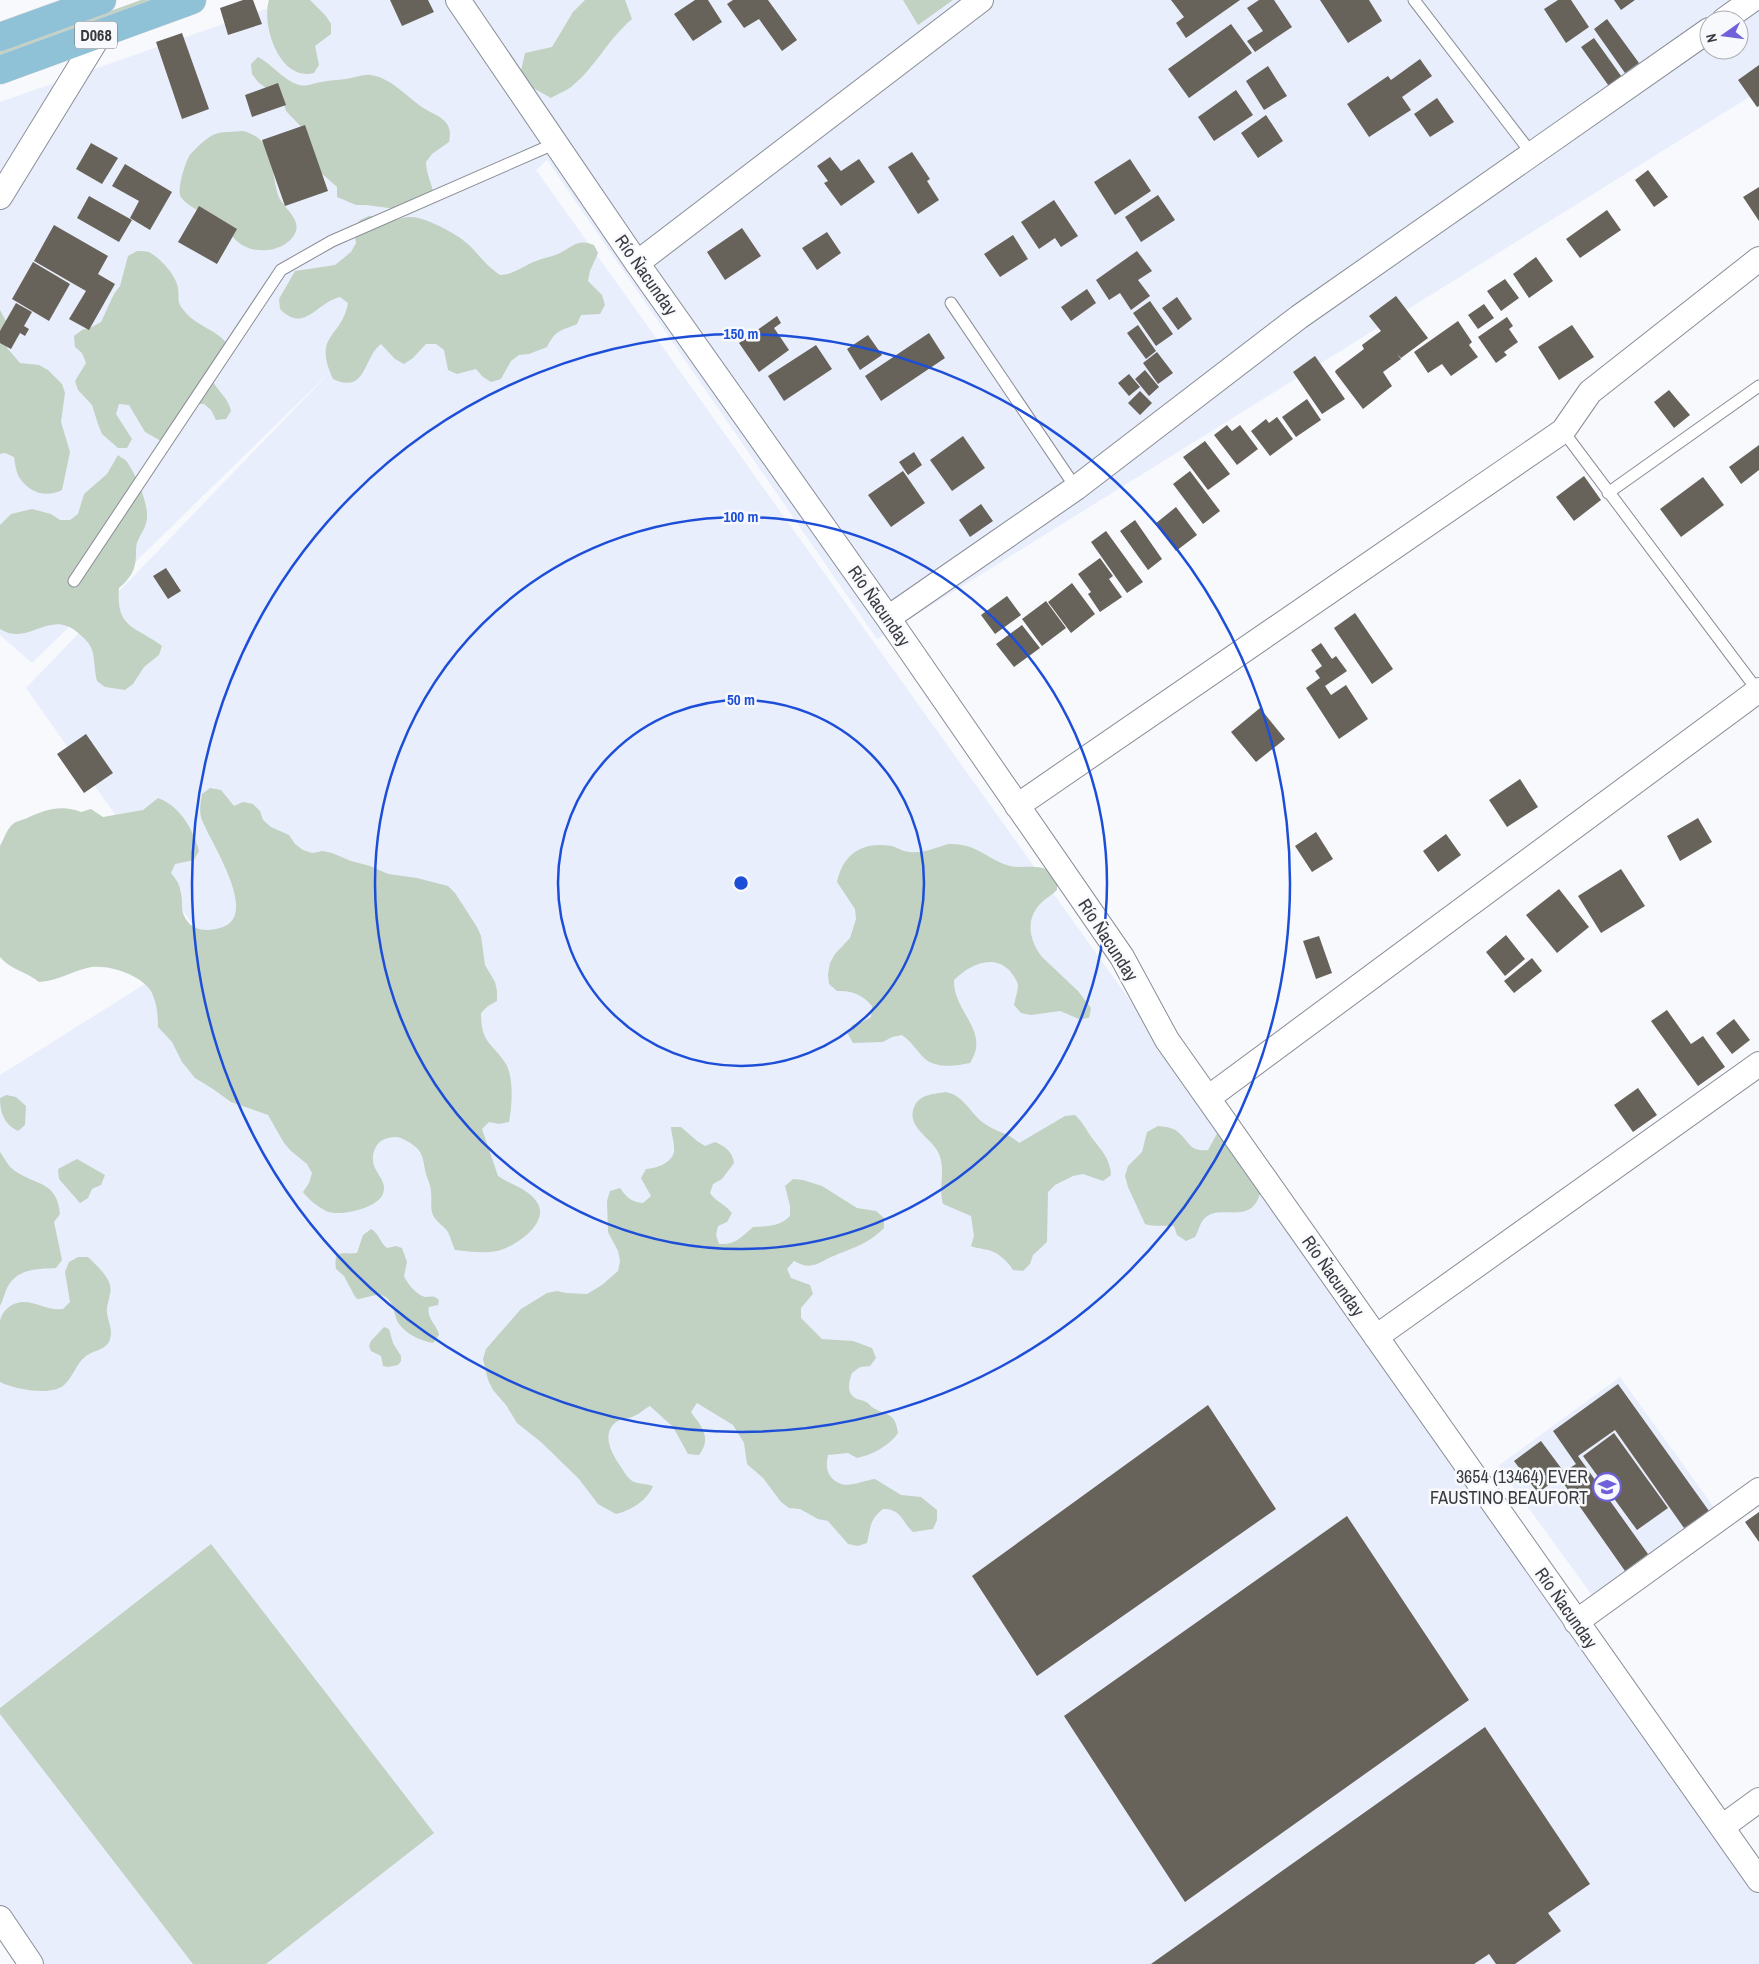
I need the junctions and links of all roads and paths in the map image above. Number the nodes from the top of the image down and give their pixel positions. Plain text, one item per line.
1 (102, 0) edge
2 (192, 0) edge
3 (458, 0) edge
4 (981, 0) edge
5 (1414, 0) edge
6 (1752, 0) edge
7 (1738, 10) edge
8 (100, 34) junction
9 (0, 37) edge
10 (1699, 37) edge
11 (0, 70) edge
12 (556, 143) junction
13 (1532, 154) junction
14 (0, 197) edge
15 (1759, 259) edge
16 (637, 263) junction
17 (951, 303) dead end
18 (1759, 386) edge
19 (1562, 431) junction
20 (1076, 488) junction
21 (1608, 493) junction
22 (74, 581) dead end
23 (888, 618) junction
24 (1758, 690) edge
25 (1017, 806) junction
26 (1759, 1064) edge
27 (1208, 1098) junction
28 (1376, 1337) junction
29 (1759, 1490) edge
30 (1576, 1622) junction
31 (1759, 1800) edge
32 (1722, 1827) junction
33 (1759, 1880) edge
34 (0, 1918) edge
35 (31, 1964) edge

1 - 9 main road, D068
2 - 8 main road, D068
3 - 12 street, Río Ñacunday
4 - 16 street
5 - 13 lane
6 - 7 street
8 - 11 main road, D068
8 - 14 street
10 - 13 street
12 - 16 street, Río Ñacunday
12 - 22 lane
13 - 20 street
15 - 19 street
16 - 23 street, Río Ñacunday
17 - 20 lane
18 - 21 lane
19 - 21 lane
19 - 25 street
20 - 23 street
21 - 24 lane
23 - 25 street, Río Ñacunday
24 - 27 street
25 - 27 street, Río Ñacunday
26 - 28 street
27 - 28 street, Río Ñacunday
28 - 30 street, Río Ñacunday
29 - 30 street
30 - 32 street, Río Ñacunday
31 - 32 street
32 - 33 street, Río Ñacunday
34 - 35 street

